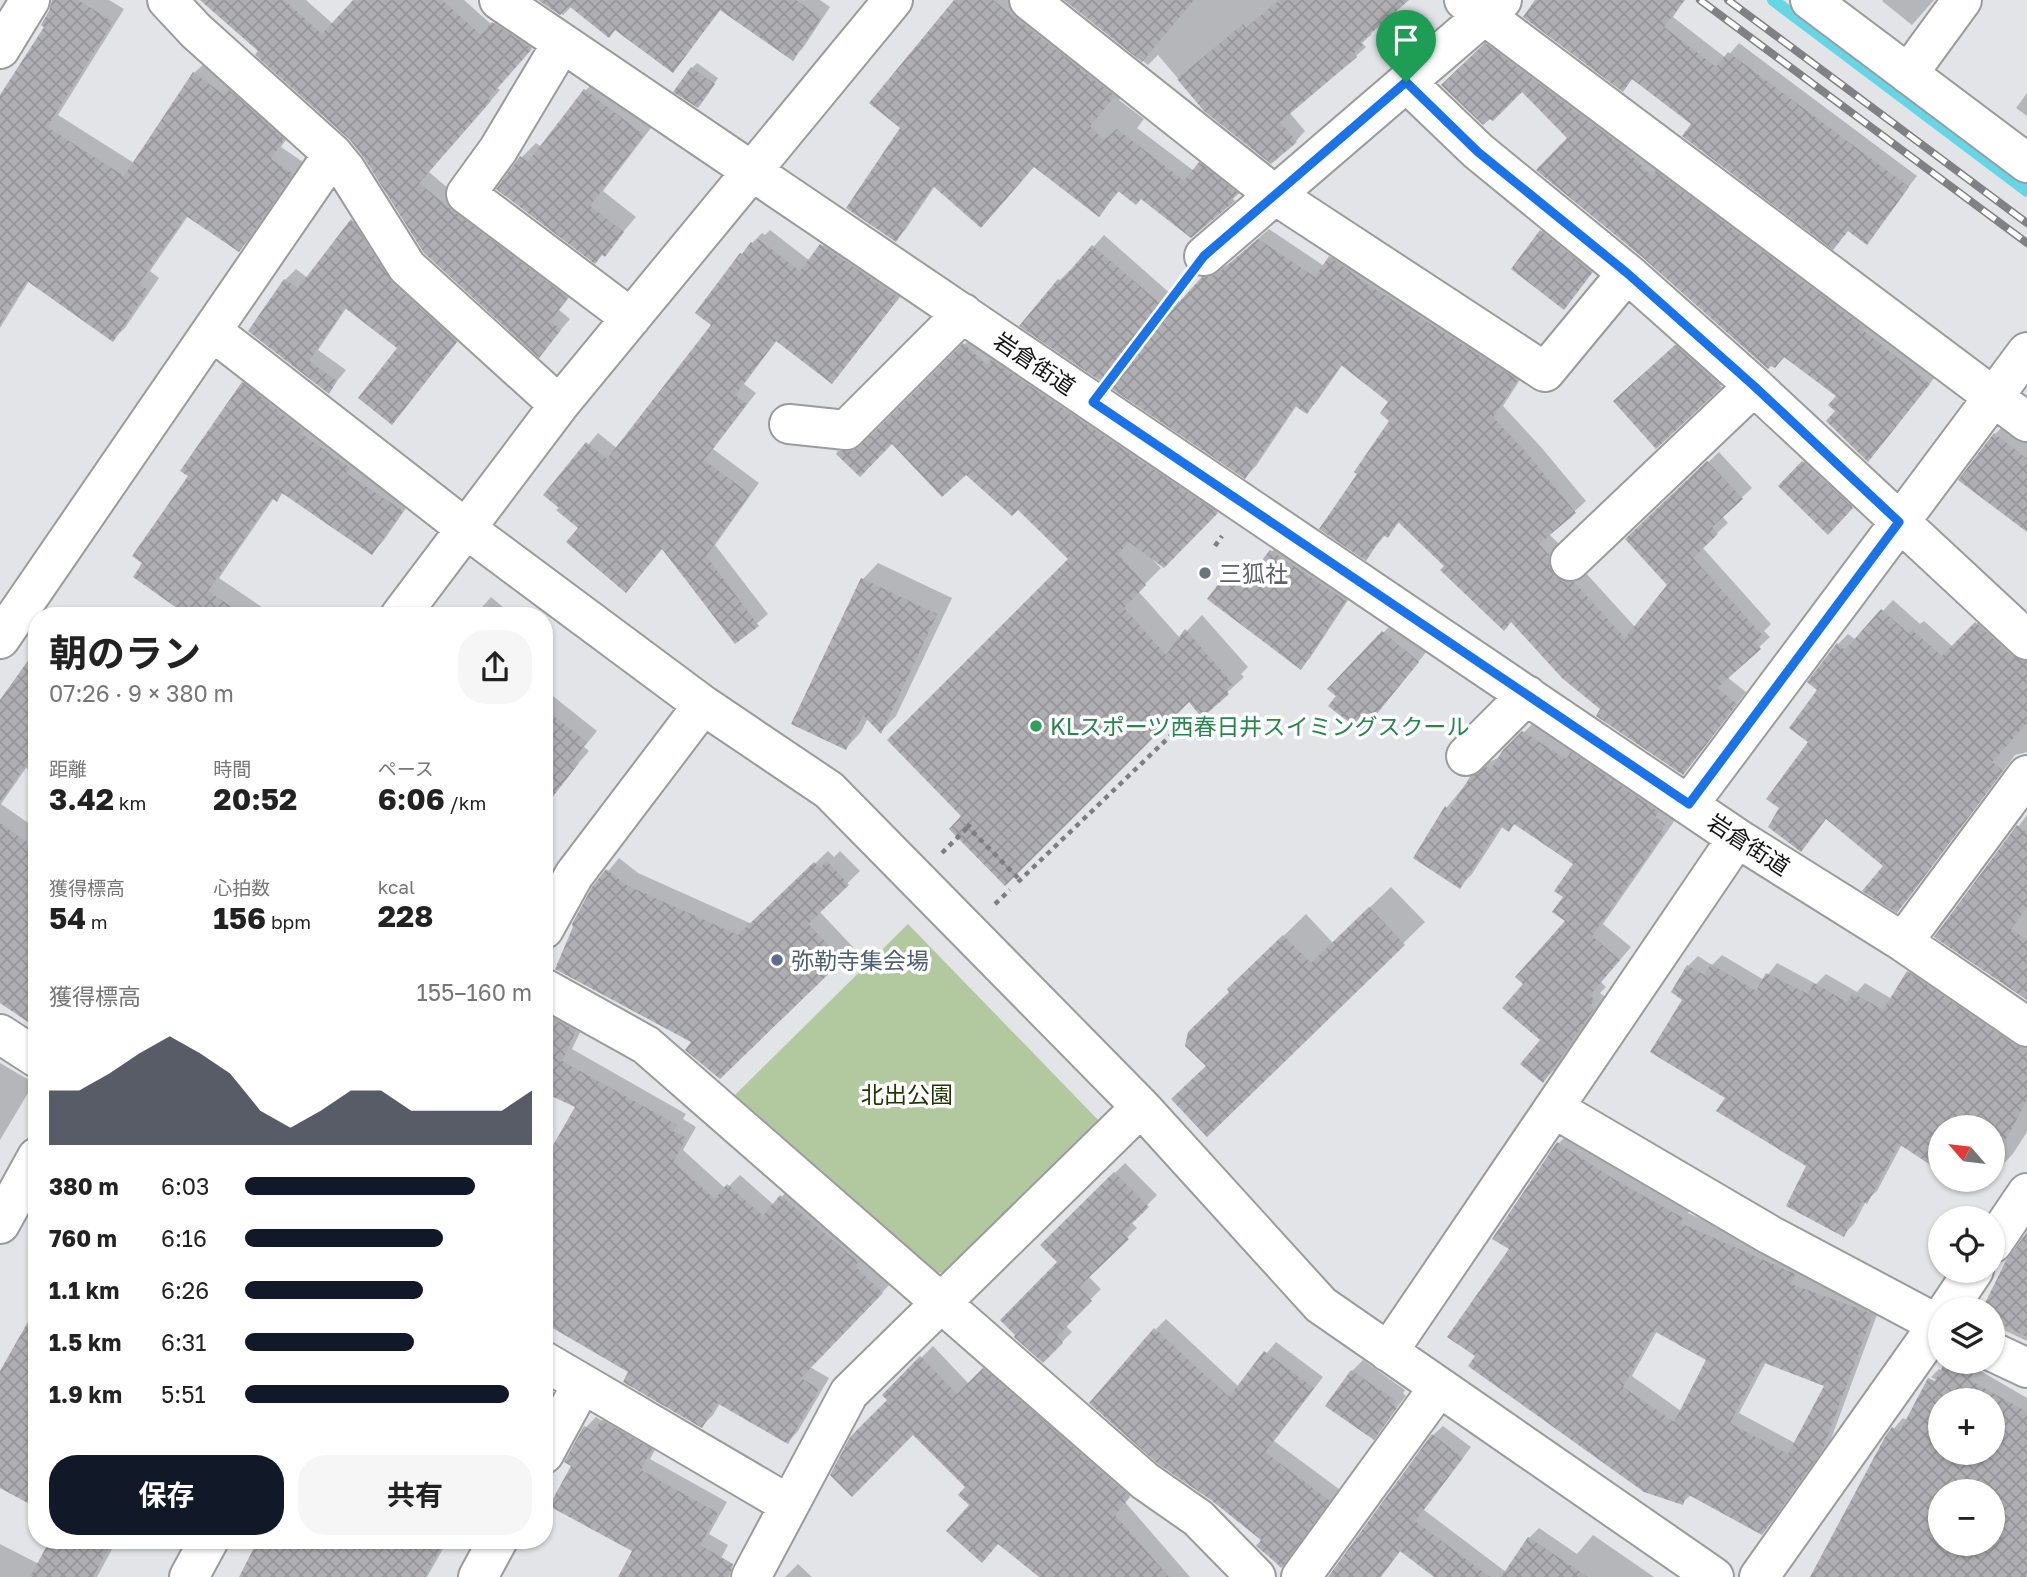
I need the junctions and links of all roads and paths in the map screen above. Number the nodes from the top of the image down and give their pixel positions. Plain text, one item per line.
1 (30, 0) edge
2 (167, 0) edge
3 (893, 0) edge
4 (1029, 0) edge
5 (1810, 0) edge
6 (1962, 0) edge
7 (502, 1) edge
8 (1483, 5) edge
9 (562, 43) junction
10 (0, 49) edge
11 (1908, 74) junction
12 (1406, 82) junction
13 (332, 154) junction
14 (2027, 163) edge
15 (752, 171) junction
16 (1275, 195) junction
17 (1204, 256) joint
18 (1627, 273) junction
19 (962, 313) junction
20 (631, 318) junction
21 (212, 331) junction
22 (2027, 352) edge
23 (1754, 386) junction
24 (1994, 396) junction
25 (1093, 402) junction
26 (559, 405) junction
27 (2027, 422) edge
28 (789, 424) dead end
29 (1899, 522) junction
30 (466, 528) junction
31 (1570, 561) dead end
32 (407, 607) edge
33 (0, 639) edge
34 (2027, 640) edge
35 (1527, 695) junction
36 (703, 705) junction
37 (1191, 716) dead end
38 (1466, 756) dead end
39 (2027, 775) edge
40 (1689, 804) junction
41 (1737, 838) junction
42 (956, 839) dead end
43 (553, 913) edge
44 (1903, 942) junction
45 (553, 993) edge
46 (2027, 1027) edge
47 (0, 1034) edge
48 (28, 1052) edge
49 (1141, 1107) junction
50 (1555, 1109) junction
51 (28, 1173) edge
52 (2027, 1193) edge
53 (0, 1224) edge
54 (2005, 1225) edge
55 (943, 1303) junction
56 (1928, 1313) edge
57 (1928, 1340) edge
58 (1388, 1352) junction
59 (2005, 1358) edge
60 (553, 1366) edge
61 (2027, 1368) edge
62 (583, 1384) junction
63 (1439, 1387) junction
64 (553, 1438) edge
65 (788, 1504) junction
66 (204, 1549) edge
67 (493, 1549) edge
68 (189, 1577) edge
69 (478, 1577) edge
70 (751, 1577) edge
71 (1256, 1577) edge
72 (1301, 1577) edge
73 (1714, 1577) edge
74 (1759, 1577) edge

1 - 10 street
2 - 13 street
3 - 15 street
4 - 16 street
5 - 11 street
6 - 11 street
7 - 9 street, 岩倉街道
8 - 12 street
8 - 24 street
9 - 15 street, 岩倉街道
9 - 20 street
11 - 14 street
12 - 16 street
12 - 18 street
13 - 21 street
13 - 26 street
15 - 19 street, 岩倉街道
15 - 20 street
16 - 17 street
16 - 18 street
17 - 25 path
18 - 23 street
19 - 25 street, 岩倉街道
19 - 28 street
20 - 26 street
21 - 30 street
21 - 33 street
22 - 24 street
23 - 29 street
23 - 31 street
24 - 27 street
24 - 29 street
25 - 35 street, 岩倉街道
26 - 30 street
29 - 34 street
29 - 40 street
30 - 32 street
30 - 36 street
35 - 38 street
35 - 40 street, 岩倉街道
36 - 43 street
36 - 49 street
37 - 42 path
39 - 44 street
40 - 41 street, 岩倉街道
41 - 44 street, 岩倉街道
41 - 50 street
44 - 46 street, 岩倉街道
45 - 55 street
47 - 48 street
49 - 55 street
49 - 58 street
50 - 56 street
50 - 58 street
51 - 53 street
52 - 54 street
55 - 65 street
55 - 71 street
57 - 74 street
58 - 63 street
59 - 61 street
60 - 62 street
62 - 64 street
62 - 65 street
63 - 72 street
63 - 73 street
65 - 70 street
66 - 68 street
67 - 69 street

